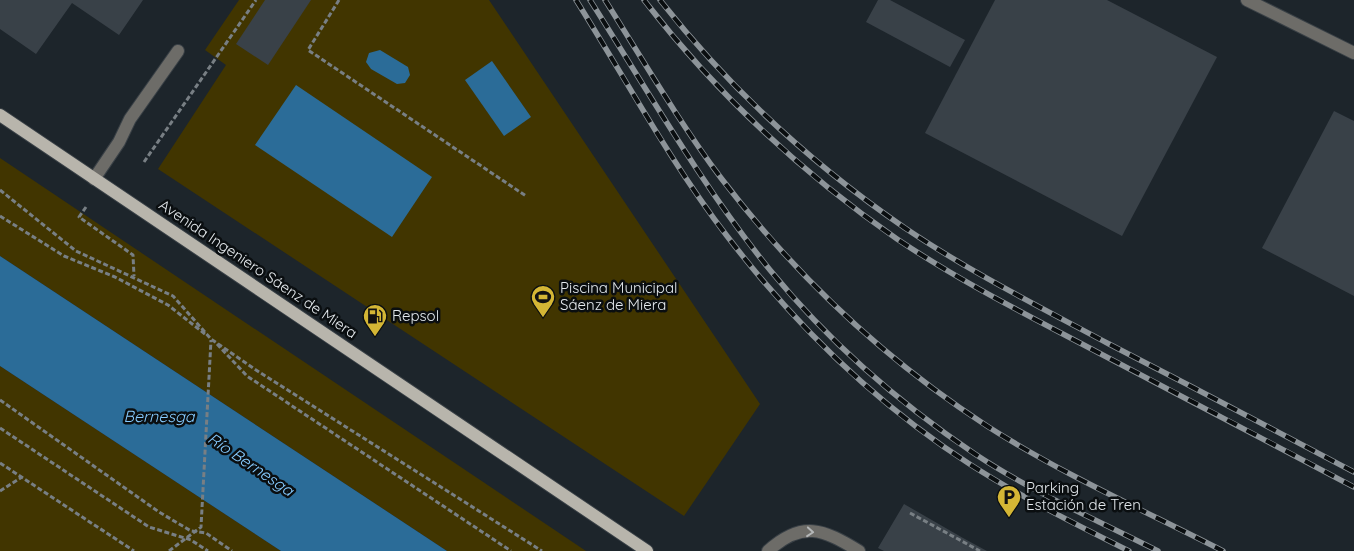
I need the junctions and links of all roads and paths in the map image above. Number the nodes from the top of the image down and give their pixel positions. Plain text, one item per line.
1 (256, 0) edge
2 (339, 0) edge
3 (1247, 0) edge
4 (178, 51) dead end
5 (1354, 53) edge
6 (0, 115) edge
7 (144, 162) dead end
8 (94, 179) junction
9 (0, 190) edge
10 (526, 196) dead end
11 (86, 207) dead end
12 (0, 216) edge
13 (134, 276) junction
14 (212, 339) junction
15 (0, 400) edge
16 (0, 428) edge
17 (0, 463) edge
18 (22, 477) junction
19 (0, 492) edge
20 (910, 513) dead end
21 (196, 531) junction
22 (186, 538) junction
23 (134, 551) edge
24 (169, 551) edge
25 (208, 551) edge
26 (232, 551) edge
27 (511, 551) edge
28 (542, 551) edge
29 (648, 551) edge
30 (768, 551) edge
31 (858, 551) edge
32 (980, 551) edge

1 - 7 path
2 - 10 path
3 - 5 street
4 - 8 street
6 - 8 main road, Avenida Ingeniero Sáenz de Miera
8 - 29 main road, Avenida Ingeniero Sáenz de Miera
9 - 13 path
11 - 13 path
12 - 14 path
13 - 14 path
14 - 21 path
14 - 27 path
14 - 28 path
15 - 21 path
16 - 22 path
17 - 18 path
18 - 19 path
18 - 23 path
20 - 32 path
21 - 22 path
21 - 26 path
22 - 24 path
22 - 25 path
30 -> 31 street

